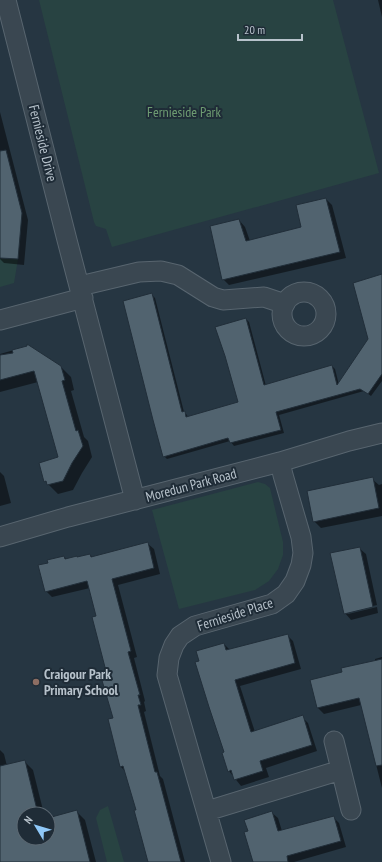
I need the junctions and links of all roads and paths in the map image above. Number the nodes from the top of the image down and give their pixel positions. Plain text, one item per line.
1 (6, 0) edge
2 (81, 292) junction
3 (285, 304) dead end
4 (0, 320) edge
5 (382, 432) edge
6 (280, 462) junction
7 (135, 500) junction
8 (0, 536) edge
9 (334, 741) dead end
10 (341, 770) junction
11 (351, 810) dead end
12 (206, 811) junction
13 (221, 862) edge

1 - 2 street, Fernieside Drive
2 - 3 street
2 - 4 street
2 - 7 street, Fernieside Drive
5 - 6 street, Moredun Park Road
6 - 7 street, Moredun Park Road
6 - 12 street, Fernieside Place
7 - 8 street, Moredun Park Road
9 - 10 street
10 - 11 street
10 - 12 street
12 - 13 street, Fernieside Place

